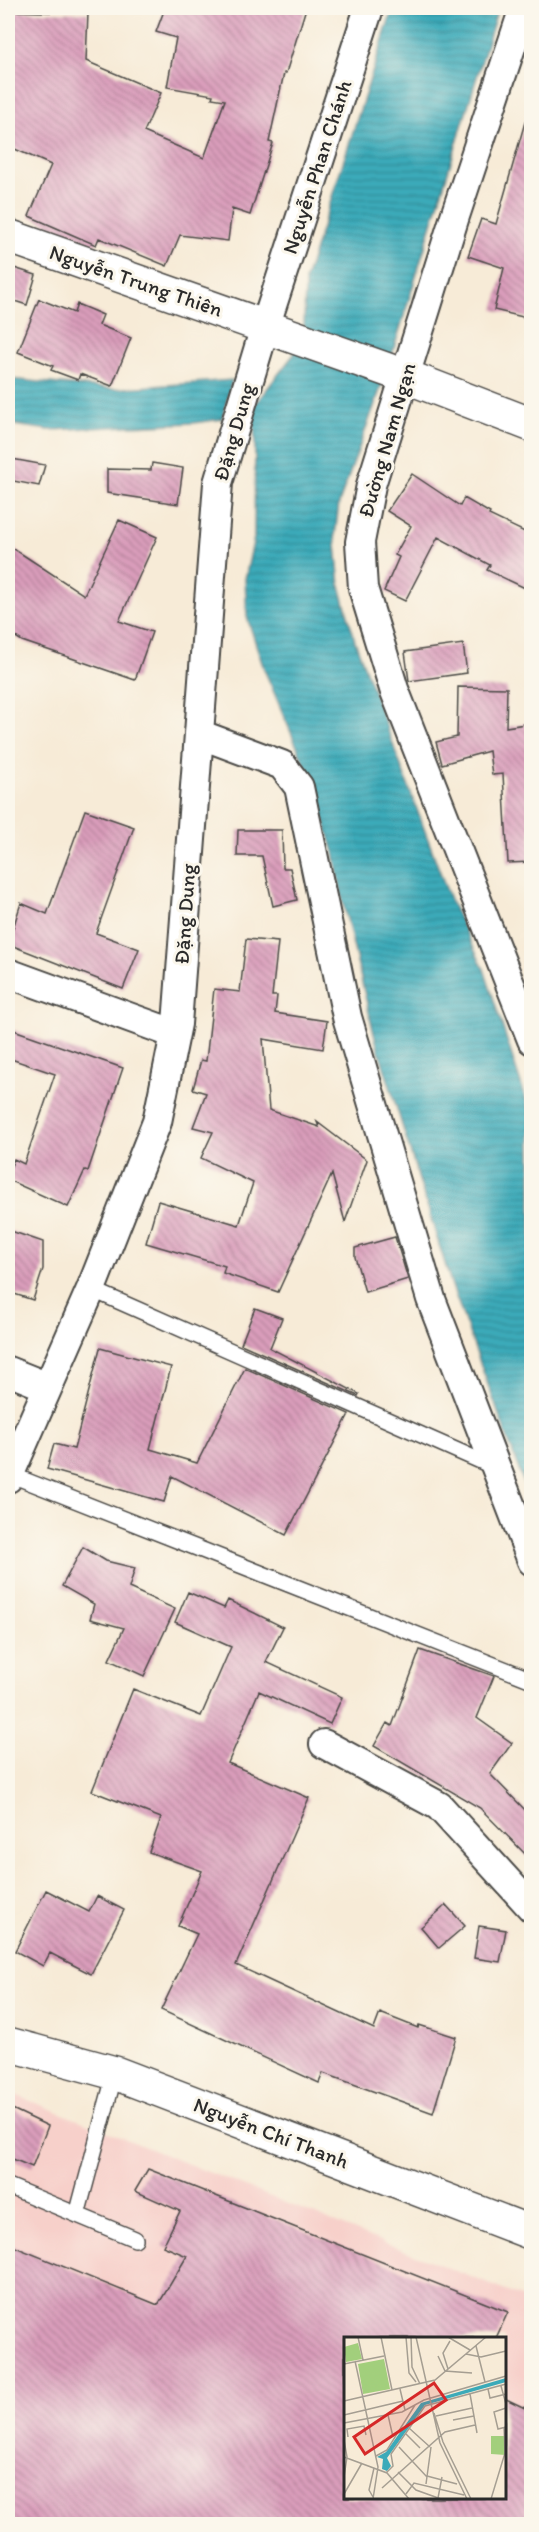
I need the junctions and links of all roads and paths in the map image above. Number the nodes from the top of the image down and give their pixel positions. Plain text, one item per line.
1 (369, 8) edge
2 (524, 8) edge
3 (8, 236) edge
4 (265, 327) junction
5 (405, 376) junction
6 (531, 425) edge
7 (199, 734) junction
8 (8, 973) edge
9 (175, 1034) junction
10 (531, 1040) edge
11 (91, 1289) junction
12 (8, 1371) edge
13 (48, 1387) junction
14 (496, 1468) junction
15 (8, 1476) edge
16 (531, 1561) edge
17 (531, 1680) edge
18 (324, 1744) dead end
19 (531, 1908) edge
20 (8, 2044) edge
21 (115, 2073) junction
22 (8, 2186) edge
23 (77, 2215) junction
24 (531, 2230) edge
25 (135, 2239) dead end

1 - 4 street, Nguyễn Phan Chánh
2 - 5 street, Đường Nam Ngạn
3 - 4 street, Nguyễn Trung Thiên
4 - 5 street, Nguyễn Trung Thiên
4 - 7 street, Đặng Dung
5 - 6 street, Nguyễn Trung Thiên
5 - 10 street, Đường Nam Ngạn
7 - 9 street, Đặng Dung
7 - 14 street
8 - 9 street
9 - 11 street, Đặng Dung
11 - 13 street, Đặng Dung
11 - 14 lane
12 - 13 street
13 - 15 street, Đặng Dung
14 - 16 street
15 - 17 lane
18 - 19 street
20 - 21 street, Nguyễn Chí Thanh
21 - 23 lane
21 - 24 street, Nguyễn Chí Thanh
22 - 23 lane
23 - 25 lane

